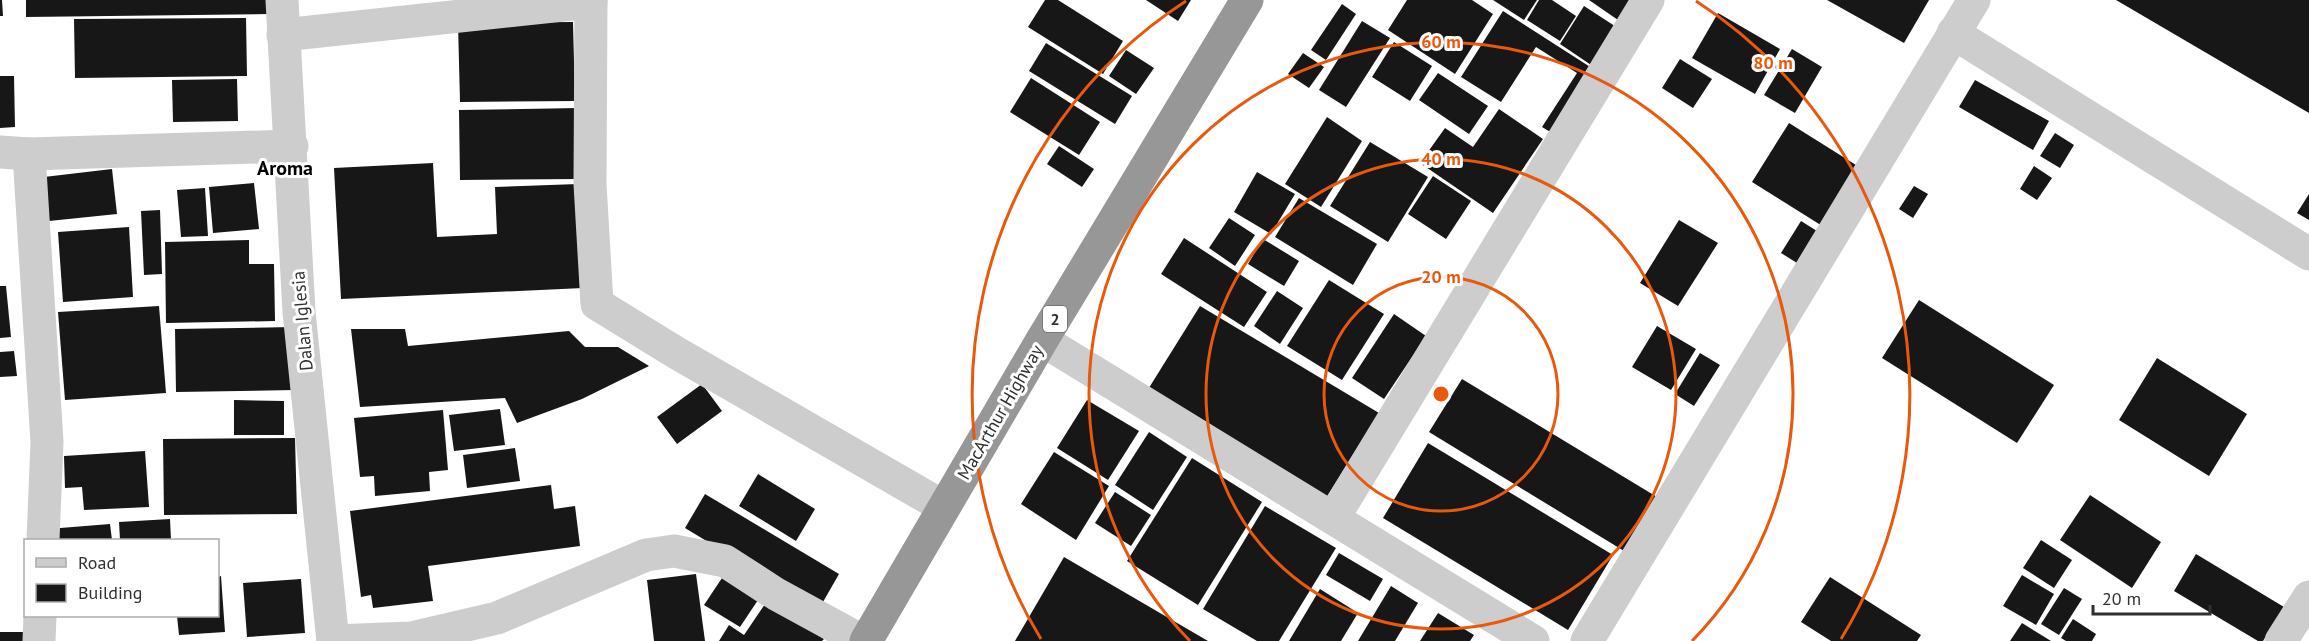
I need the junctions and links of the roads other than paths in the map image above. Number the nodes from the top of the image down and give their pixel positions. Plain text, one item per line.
1 (282, 0) edge
2 (1247, 0) edge
3 (1648, 0) edge
4 (1974, 0) edge
5 (591, 1) edge
6 (1953, 33) junction
7 (284, 35) junction
8 (291, 146) junction
9 (15, 153) edge
10 (2309, 254) edge
11 (1042, 340) junction
12 (944, 507) junction
13 (1334, 517) junction
14 (44, 539) edge
15 (2309, 597) edge
16 (40, 617) edge
17 (39, 641) edge
18 (333, 641) edge
19 (864, 641) edge
20 (1533, 641) edge
21 (1587, 641) edge
22 (2281, 641) edge

1 - 7 street, Dalan Iglesia
2 - 11 highway, MacArthur Highway / 2
3 - 13 street
4 - 6 street
5 - 7 street
5 - 12 street
6 - 10 street
6 - 21 street
7 - 8 street, Dalan Iglesia
8 - 9 street
8 - 18 street, Dalan Iglesia
9 - 14 street
11 - 12 highway, MacArthur Highway / 2
11 - 13 street
12 - 19 highway, MacArthur Highway / 2
13 - 20 street
15 - 22 street
16 - 17 street
18 - 19 street

